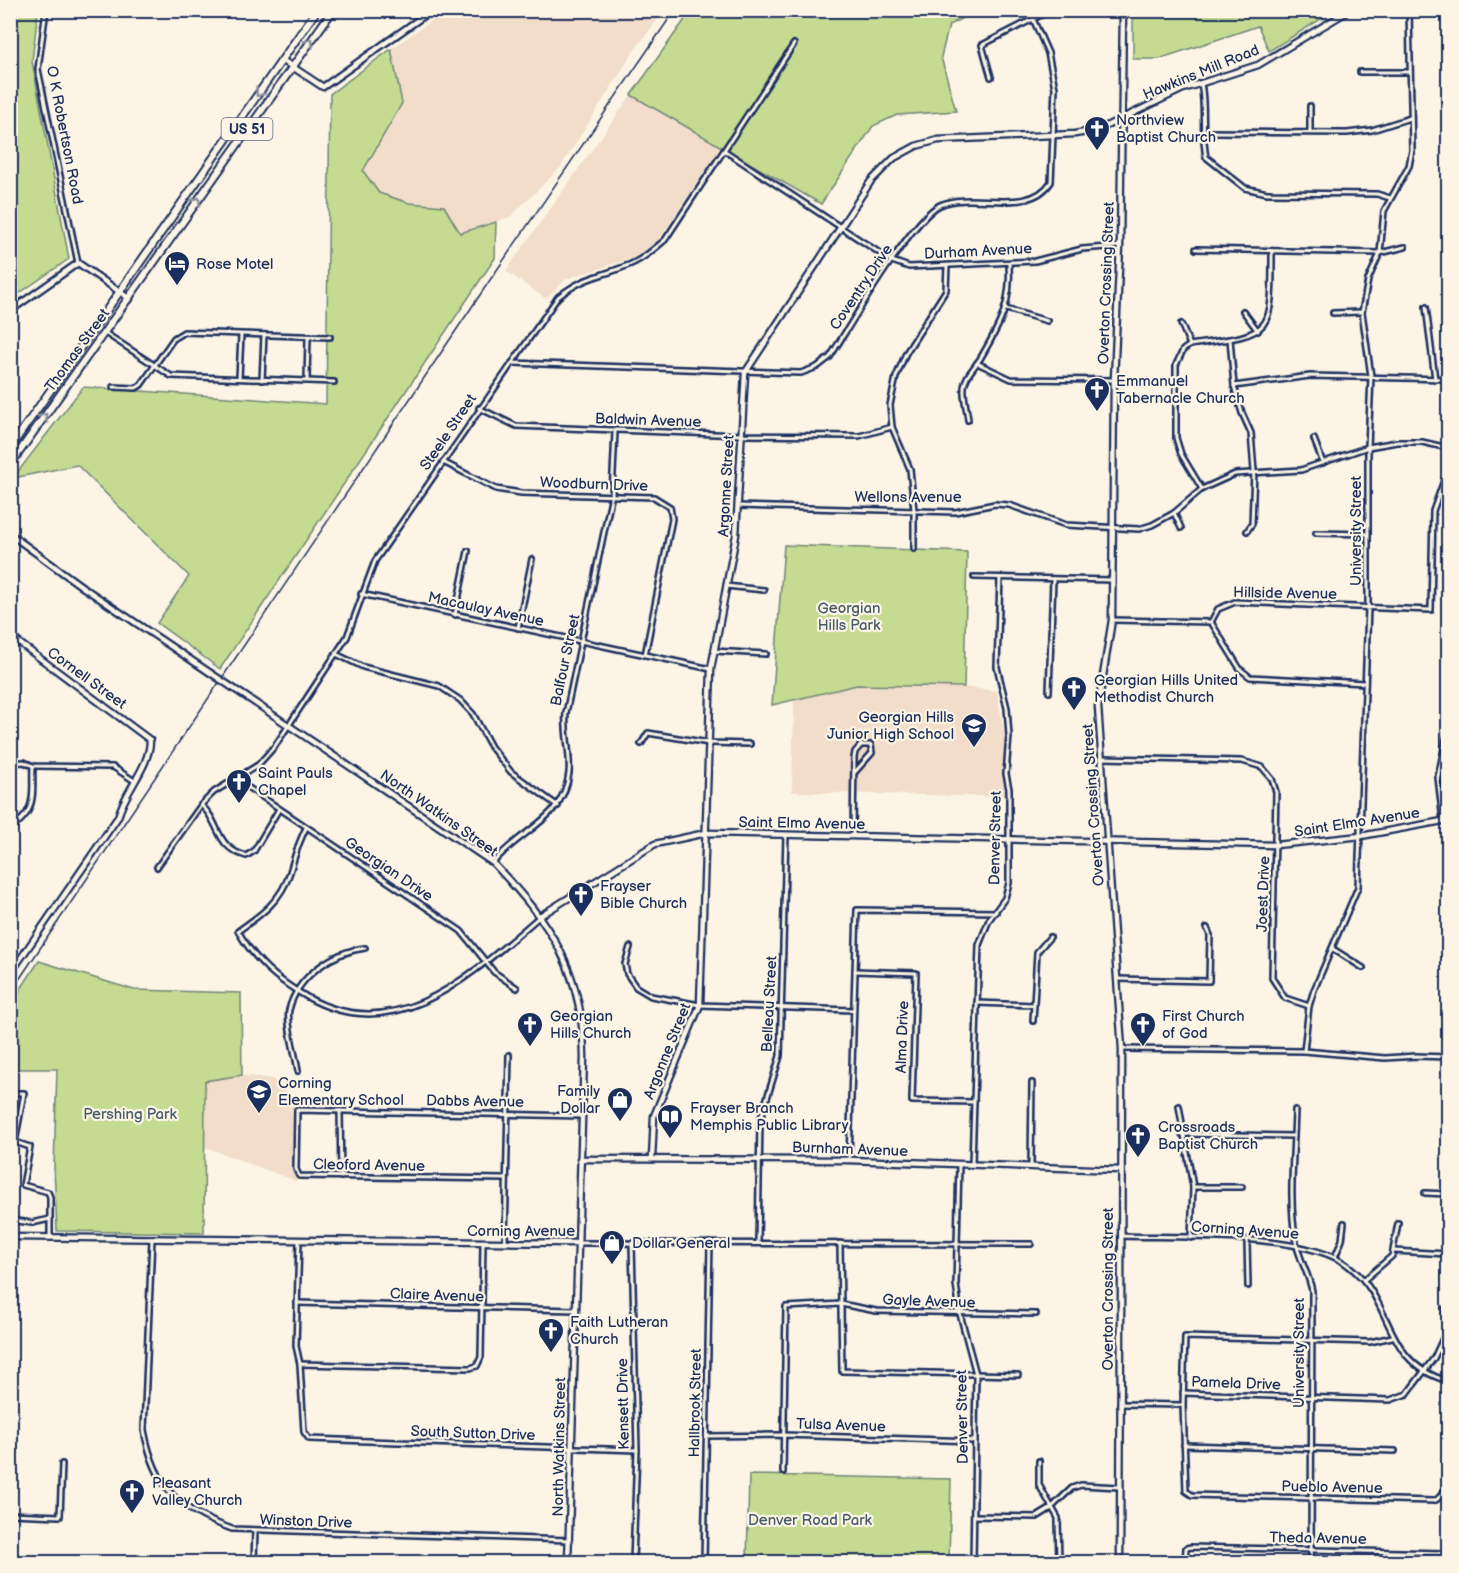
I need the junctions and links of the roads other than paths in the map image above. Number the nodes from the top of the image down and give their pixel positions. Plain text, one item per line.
1 (46, 10) edge
2 (317, 10) edge
3 (333, 10) edge
4 (432, 10) edge
5 (1051, 10) edge
6 (1124, 10) edge
7 (1350, 10) edge
8 (1409, 10) edge
9 (1033, 19) junction
10 (794, 44) dead end
11 (282, 60) junction
12 (292, 67) junction
13 (1360, 72) dead end
14 (1410, 72) junction
15 (991, 77) dead end
16 (1201, 83) junction
17 (1310, 106) dead end
18 (1122, 117) junction
19 (1410, 117) junction
20 (1204, 132) junction
21 (1310, 132) junction
22 (1054, 135) junction
23 (725, 152) junction
24 (1390, 198) junction
25 (842, 226) junction
26 (1120, 246) junction
27 (1406, 247) dead end
28 (1196, 249) dead end
29 (1272, 252) junction
30 (1380, 253) junction
31 (891, 261) junction
32 (78, 263) junction
33 (1009, 263) junction
34 (947, 266) junction
35 (119, 291) junction
36 (130, 299) junction
37 (1426, 307) dead end
38 (1006, 309) junction
39 (10, 310) edge
40 (1243, 311) dead end
41 (1362, 312) junction
42 (1333, 313) dead end
43 (1047, 321) dead end
44 (1181, 324) dead end
45 (1257, 331) junction
46 (104, 332) junction
47 (241, 335) junction
48 (264, 335) junction
49 (87, 336) junction
50 (308, 337) junction
51 (330, 337) dead end
52 (1230, 339) junction
53 (96, 342) junction
54 (1190, 345) junction
55 (512, 363) junction
56 (977, 363) junction
57 (156, 365) junction
58 (64, 370) junction
59 (745, 373) junction
60 (73, 376) junction
61 (1371, 376) junction
62 (239, 378) junction
63 (1435, 379) junction
64 (1449, 379) edge
65 (262, 380) junction
66 (307, 380) junction
67 (1114, 380) junction
68 (334, 382) dead end
69 (1234, 386) junction
70 (113, 387) dead end
71 (479, 408) junction
72 (968, 420) dead end
73 (891, 427) junction
74 (615, 432) junction
75 (740, 435) junction
76 (1314, 439) dead end
77 (1368, 447) junction
78 (10, 448) edge
79 (1449, 448) edge
80 (443, 462) junction
81 (1323, 463) junction
82 (10, 465) edge
83 (1449, 468) edge
84 (1254, 471) junction
85 (1202, 489) junction
86 (612, 494) junction
87 (739, 506) junction
88 (914, 510) junction
89 (1174, 513) junction
90 (1114, 527) junction
91 (1181, 528) dead end
92 (1248, 531) dead end
93 (1316, 533) dead end
94 (10, 534) edge
95 (1368, 534) junction
96 (914, 549) dead end
97 (468, 551) dead end
98 (532, 559) dead end
99 (974, 577) dead end
100 (1000, 578) junction
101 (1053, 579) junction
102 (1112, 580) junction
103 (726, 586) junction
104 (764, 590) dead end
105 (362, 594) junction
106 (1368, 608) junction
107 (455, 615) junction
108 (1112, 620) junction
109 (1211, 622) junction
110 (518, 628) junction
111 (10, 636) edge
112 (581, 642) junction
113 (713, 651) junction
114 (336, 654) junction
115 (766, 654) dead end
116 (645, 655) junction
117 (711, 669) junction
118 (1365, 683) junction
119 (1049, 692) dead end
120 (289, 725) junction
121 (1449, 730) edge
122 (709, 743) junction
123 (641, 744) dead end
124 (750, 744) dead end
125 (1101, 758) junction
126 (10, 763) edge
127 (33, 766) junction
128 (854, 772) junction
129 (133, 780) junction
130 (237, 780) junction
131 (201, 805) junction
132 (558, 806) junction
133 (279, 809) junction
134 (1446, 820) edge
135 (11, 826) edge
136 (306, 828) junction
137 (706, 833) junction
138 (10, 834) edge
139 (786, 835) junction
140 (853, 835) junction
141 (1361, 836) junction
142 (1010, 838) junction
143 (1107, 840) junction
144 (1276, 845) junction
145 (493, 863) junction
146 (157, 867) dead end
147 (996, 912) junction
148 (540, 916) junction
149 (1207, 928) dead end
150 (1050, 937) dead end
151 (630, 947) dead end
152 (365, 948) dead end
153 (1333, 949) junction
154 (486, 962) junction
155 (1363, 968) dead end
156 (855, 971) junction
157 (10, 974) edge
158 (1117, 979) junction
159 (517, 988) dead end
160 (298, 992) junction
161 (977, 1003) junction
162 (700, 1005) junction
163 (1034, 1005) junction
164 (1309, 1006) junction
165 (782, 1008) junction
166 (853, 1010) junction
167 (1033, 1021) dead end
168 (1122, 1049) junction
169 (1305, 1051) junction
170 (509, 1055) dead end
171 (1449, 1057) edge
172 (298, 1071) dead end
173 (1032, 1083) dead end
174 (10, 1093) edge
175 (974, 1102) junction
176 (1179, 1106) dead end
177 (297, 1110) joint
178 (1295, 1110) dead end
179 (340, 1111) junction
180 (507, 1114) junction
181 (580, 1116) junction
182 (1182, 1134) junction
183 (1294, 1136) junction
184 (652, 1159) junction
185 (759, 1159) junction
186 (580, 1160) junction
187 (849, 1160) junction
188 (959, 1164) junction
189 (972, 1166) junction
190 (1031, 1167) junction
191 (1120, 1170) junction
192 (341, 1177) junction
193 (505, 1179) junction
194 (1193, 1187) junction
195 (1242, 1187) dead end
196 (1425, 1193) dead end
197 (1449, 1194) edge
198 (50, 1219) junction
199 (10, 1220) edge
200 (1398, 1222) dead end
201 (1344, 1223) dead end
202 (1120, 1236) junction
203 (10, 1237) edge
204 (50, 1238) junction
205 (1191, 1238) junction
206 (152, 1239) junction
207 (1247, 1240) junction
208 (299, 1241) junction
209 (505, 1242) junction
210 (577, 1243) junction
211 (710, 1243) junction
212 (758, 1243) junction
213 (840, 1243) junction
214 (957, 1243) junction
215 (483, 1244) junction
216 (632, 1244) junction
217 (1031, 1244) dead end
218 (1296, 1244) junction
219 (1394, 1251) junction
220 (1449, 1254) edge
221 (1335, 1257) junction
222 (1364, 1280) junction
223 (1248, 1286) dead end
224 (297, 1303) junction
225 (841, 1304) junction
226 (482, 1309) junction
227 (575, 1310) junction
228 (1445, 1310) dead end
229 (960, 1314) junction
230 (1036, 1314) dead end
231 (1392, 1337) junction
232 (1311, 1341) junction
233 (300, 1364) junction
234 (1424, 1371) junction
235 (976, 1374) junction
236 (1018, 1375) dead end
237 (1449, 1381) edge
238 (1183, 1393) junction
239 (1311, 1397) junction
240 (1120, 1404) junction
241 (1183, 1405) junction
242 (783, 1435) junction
243 (706, 1436) junction
244 (975, 1441) junction
245 (1184, 1445) junction
246 (571, 1448) junction
247 (1312, 1449) junction
248 (637, 1450) junction
249 (1395, 1451) dead end
250 (1039, 1461) dead end
251 (1449, 1461) edge
252 (62, 1464) dead end
253 (783, 1472) dead end
254 (1119, 1486) junction
255 (1312, 1499) junction
256 (1050, 1509) junction
257 (10, 1514) edge
258 (974, 1516) junction
259 (255, 1531) junction
260 (569, 1540) junction
261 (1311, 1550) junction
262 (1449, 1558) edge
263 (254, 1563) edge
264 (568, 1563) edge
265 (633, 1563) edge
266 (704, 1563) edge
267 (973, 1563) edge
268 (1059, 1563) edge
269 (1120, 1563) edge
270 (1185, 1563) edge
271 (1311, 1563) edge

1 - 32 street, O K Robertson Road
2 - 11 highway, US 51
12 -> 3 highway, US 51
4 - 12 street
5 - 9 street
6 - 18 street, Overton Crossing Street
7 - 16 street, Hawkins Mill Road
8 - 14 street, University Street
9 - 15 street
9 - 22 street, Coventry Drive
10 - 23 street, Steele Street
11 - 12 street
11 -> 35 highway, Thomas Street / US 51
36 -> 12 highway, Thomas Street / US 51
13 - 14 street
14 - 19 street, University Street
16 - 18 street, Hawkins Mill Road
16 - 20 street
17 - 21 street
18 - 22 street, Argonne Street
18 - 26 street, Overton Crossing Street
19 - 21 street
19 - 24 street, University Street
20 - 21 street
20 - 24 street
22 - 25 street, Argonne Street
22 - 31 street, Coventry Drive
23 - 25 street, Durham Avenue
23 - 55 street, Steele Street
24 - 30 street, University Street
25 - 31 street, Durham Avenue
25 - 59 street, Argonne Street
26 - 33 street, Durham Avenue
26 - 67 street, Overton Crossing Street
27 - 30 street
28 - 29 street
29 - 30 street
29 - 45 street
30 - 41 street, University Street
31 - 34 street, Durham Avenue
31 - 59 street, Coventry Drive
32 - 35 street
32 - 39 street
33 - 34 street, Durham Avenue
33 - 38 street
34 - 73 street
35 - 36 street
35 - 49 highway, Thomas Street / US 51
36 - 46 highway, Thomas Street / US 51
37 - 63 street
38 - 43 street
38 - 56 street
40 - 45 street
41 - 42 street
41 - 61 street, University Street
44 - 54 street
45 - 52 street
46 - 53 highway, Thomas Street / US 51
46 - 57 street
47 - 48 street
47 - 57 street
47 - 62 street
48 - 50 street
48 - 65 street
49 - 53 highway
49 - 58 highway, Thomas Street / US 51
50 - 51 street
50 - 66 street
52 - 54 street
52 - 69 street
53 - 60 highway, Thomas Street / US 51
54 - 85 street
55 - 59 street, Coventry Drive
55 - 71 street, Steele Street
56 - 67 street
56 - 72 street
57 - 62 street
57 - 70 street
58 - 60 highway
58 - 78 highway, Thomas Street / US 51
59 - 75 street, Argonne Street
82 -> 60 highway, Thomas Street / US 51
61 - 63 street
61 - 69 street
61 - 77 street, University Street
62 - 65 street
63 - 64 street
65 - 66 street
66 - 68 street
67 - 90 street, Overton Crossing Street
69 - 84 street
71 - 74 street, Baldwin Avenue
71 - 80 street, Steele Street
73 - 75 street, Baldwin Avenue
73 - 88 street
74 - 75 street, Baldwin Avenue
74 - 86 street, Balfour Street
75 - 87 street, Argonne Street
76 - 81 street
77 - 79 street, Wellons Avenue
77 - 81 street, Wellons Avenue
77 - 95 street, University Street
80 - 86 street, Woodburn Drive
80 - 105 street, Steele Street
81 - 84 street, Wellons Avenue
83 - 106 street, Hillside Avenue
84 - 85 street, Wellons Avenue
84 - 92 street
85 - 89 street, Wellons Avenue
86 - 112 street, Balfour Street
86 - 116 street, Woodburn Drive
87 - 88 street, Wellons Avenue
87 - 103 street, Argonne Street
88 - 90 street, Wellons Avenue
88 - 96 street
89 - 90 street, Wellons Avenue
89 - 91 street
90 - 102 street, Overton Crossing Street
93 - 95 street
94 - 120 street, North Watkins Street, bridge
95 - 106 street, University Street
97 - 107 street
98 - 110 street
99 - 100 street
100 - 101 street
100 - 142 street, Denver Street
101 - 102 street
101 - 119 street
102 - 108 street, Overton Crossing Street
103 - 104 street
103 - 113 street, Argonne Street
105 - 107 street, Macaulay Avenue
105 - 114 street, Steele Street
106 - 109 street, Hillside Avenue
106 - 118 street, University Street
107 - 110 street, Macaulay Avenue
108 - 109 street
108 - 125 street, Overton Crossing Street
109 - 118 street
110 - 112 street, Macaulay Avenue
111 - 129 street, Cornell Street
112 - 116 street, Macaulay Avenue
112 - 132 street, Balfour Street
113 - 115 street
113 - 117 street, Argonne Street
114 - 120 street, Steele Street
114 - 132 street
116 - 117 street, Macaulay Avenue
117 - 122 street, Argonne Street
118 - 141 street, University Street
120 - 130 street, Steele Street
120 - 145 street, North Watkins Street
121 - 134 street
122 - 123 street
122 - 124 street
122 - 137 street, Argonne Street
125 - 143 street, Overton Crossing Street
125 - 144 street, Joest Drive
126 - 127 street
127 - 129 street
127 - 135 street
128 - 128 street
128 - 140 street
129 - 157 street
130 - 131 street, Steele Street
130 - 133 street, Georgian Drive
131 - 133 street
131 - 146 street, Steele Street
132 - 145 street
133 - 136 street, Georgian Drive
134 - 141 street, Saint Elmo Avenue
135 - 138 street
136 - 154 street, Georgian Drive
136 - 160 street, Saint Elmo Avenue
137 - 139 street, Saint Elmo Avenue
137 - 148 street, Saint Elmo Avenue
137 - 162 street, Argonne Street
139 - 140 street, Saint Elmo Avenue
139 - 165 street, Belleau Street
140 - 142 street, Saint Elmo Avenue
141 - 144 street, Saint Elmo Avenue
141 - 153 street, University Street
142 - 143 street, Saint Elmo Avenue
142 - 147 street, Denver Street
143 - 144 street, Saint Elmo Avenue
143 - 158 street, Overton Crossing Street
144 - 164 street, Joest Drive
145 - 148 street, North Watkins Street
147 - 156 street
147 - 161 street, Denver Street
148 - 154 street, Saint Elmo Avenue
148 - 181 street, North Watkins Street
149 - 158 street
150 - 163 street
151 - 162 street
152 - 160 street
153 - 155 street
153 - 164 street, University Street
154 - 159 street, Georgian Drive
154 - 160 street, Saint Elmo Avenue
156 - 166 street
156 - 175 street, Alma Drive
158 - 168 street, Overton Crossing Street
160 - 172 street
161 - 163 street
161 - 175 street, Denver Street
162 - 165 street
162 - 184 street, Argonne Street
163 - 167 street
164 - 169 street, University Street
165 - 166 street
165 - 185 street, Belleau Street
166 - 187 street
168 - 169 street
168 - 191 street, Overton Crossing Street
169 - 171 street
170 - 180 street
173 - 190 street
174 - 198 street
175 - 189 street, Denver Street
176 - 182 street
177 - 179 street, Dabbs Avenue
177 - 192 street, Cleoford Avenue
178 - 183 street, University Street
179 - 180 street, Dabbs Avenue
179 - 192 street
180 - 181 street, Dabbs Avenue
180 - 193 street
181 - 186 street, North Watkins Street
182 - 183 street
182 - 194 street
183 - 218 street, University Street
184 - 185 street, Burnham Avenue
184 - 186 street, Burnham Avenue
185 - 187 street, Burnham Avenue
185 - 212 street, Belleau Street
186 - 210 street, North Watkins Street
187 - 188 street, Burnham Avenue
188 - 189 street, Burnham Avenue
188 - 214 street, Denver Street
189 - 190 street, Burnham Avenue
190 - 191 street, Burnham Avenue
191 - 202 street, Overton Crossing Street
192 - 193 street, Cleoford Avenue
193 - 209 street
194 - 195 street
194 - 205 street
196 - 197 street
198 - 199 street
198 - 204 street
200 - 219 street
201 - 221 street
202 - 205 street, Corning Avenue
202 - 240 street, Overton Crossing Street
203 - 204 street, Corning Avenue
204 - 206 street, Corning Avenue
205 - 207 street, Corning Avenue
206 - 208 street, Corning Avenue
206 - 259 street, Winston Drive
207 - 218 street, Corning Avenue
207 - 223 street
208 - 215 street, Corning Avenue
208 - 224 street
209 - 210 street, Corning Avenue
209 - 215 street, Corning Avenue
210 - 216 street, Corning Avenue
210 - 227 street, North Watkins Street
211 - 212 street, Corning Avenue
211 - 216 street, Corning Avenue
211 - 243 street, Hallbrook Street
212 - 213 street, Corning Avenue
213 - 214 street, Corning Avenue
213 - 225 street
214 - 217 street, Corning Avenue
214 - 229 street, Denver Street
215 - 226 street
216 - 248 street, Kensett Drive
218 - 221 street, Corning Avenue
218 - 232 street, University Street
219 - 220 street
219 - 222 street
221 - 222 street, Corning Avenue
222 - 231 street, Corning Avenue
224 - 226 street, Claire Avenue
224 - 233 street
225 - 229 street, Gayle Avenue
225 - 235 street
225 - 242 street, Gayle Avenue
226 - 227 street, Claire Avenue
226 - 233 street
227 - 246 street, North Watkins Street
228 - 234 street, Pamela Drive
229 - 230 street, Gayle Avenue
229 - 235 street, Denver Street
231 - 232 street
231 - 234 street, Corning Avenue
232 - 238 street
232 - 239 street, University Street
233 - 246 street, South Sutton Drive
234 - 237 street, Corning Avenue
234 - 239 street, Pamela Drive
235 - 236 street
235 - 244 street, Denver Street
238 - 239 street, Pamela Drive
238 - 241 street
239 - 247 street, University Street
240 - 241 street, Pamela Drive
240 - 254 street, Overton Crossing Street
241 - 245 street
242 - 243 street, Tulsa Avenue
242 - 244 street, Tulsa Avenue
242 - 253 street
243 - 266 street, Hallbrook Street
244 - 258 street, Denver Street
245 - 247 street
245 - 255 street, Pueblo Avenue
246 - 248 street, South Sutton Drive
246 - 260 street, North Watkins Street
247 - 249 street
247 - 255 street, University Street
248 - 265 street, Kensett Drive
250 - 256 street
251 - 255 street, Pueblo Avenue
252 - 257 street
254 - 256 street
254 - 269 street, Overton Crossing Street
255 - 261 street, University Street
256 - 258 street
256 - 268 street
258 - 267 street, Denver Street
259 - 260 street, Winston Drive
259 - 263 street
260 - 264 street, North Watkins Street
261 - 262 street, Theda Avenue
261 - 270 street, Theda Avenue
261 - 271 street, University Street

